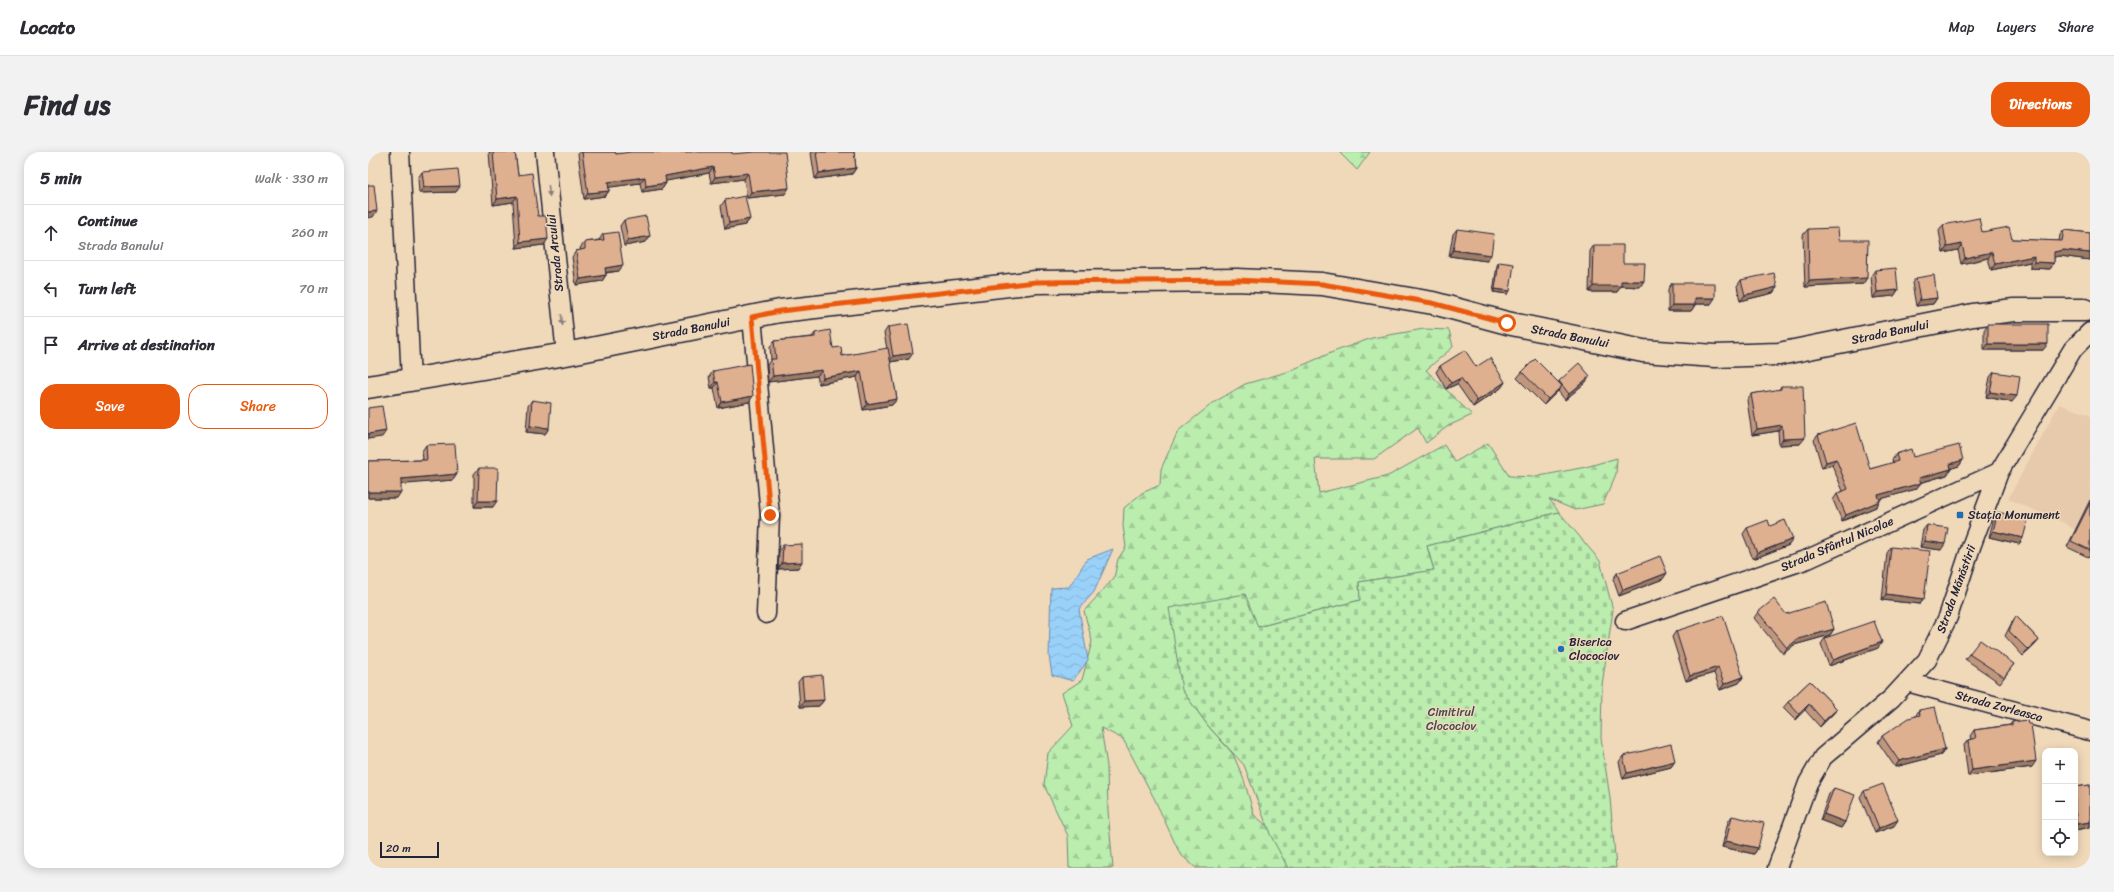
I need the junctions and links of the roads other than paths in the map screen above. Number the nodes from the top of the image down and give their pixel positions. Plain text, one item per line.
1 (400, 152) edge
2 (545, 152) edge
3 (2088, 309) edge
4 (752, 317) junction
5 (2090, 332) edge
6 (566, 354) junction
7 (411, 380) junction
8 (368, 387) edge
9 (1999, 472) junction
10 (766, 614) dead end
11 (1625, 621) dead end
12 (1907, 682) junction
13 (2090, 731) edge
14 (1777, 868) edge

1 - 7 street
2 -> 6 street, Strada Arcului
3 - 4 street, Strada Banului
4 - 6 street, Strada Banului
4 - 10 street
5 - 9 street, Strada Mănăstirii
6 - 7 street, Strada Banului
7 - 8 street, Strada Banului
9 - 11 street, Strada Sfântul Nicolae
9 - 12 street, Strada Mănăstirii
12 - 13 street, Strada Zorleasca
12 - 14 street, Strada Mănăstirii

